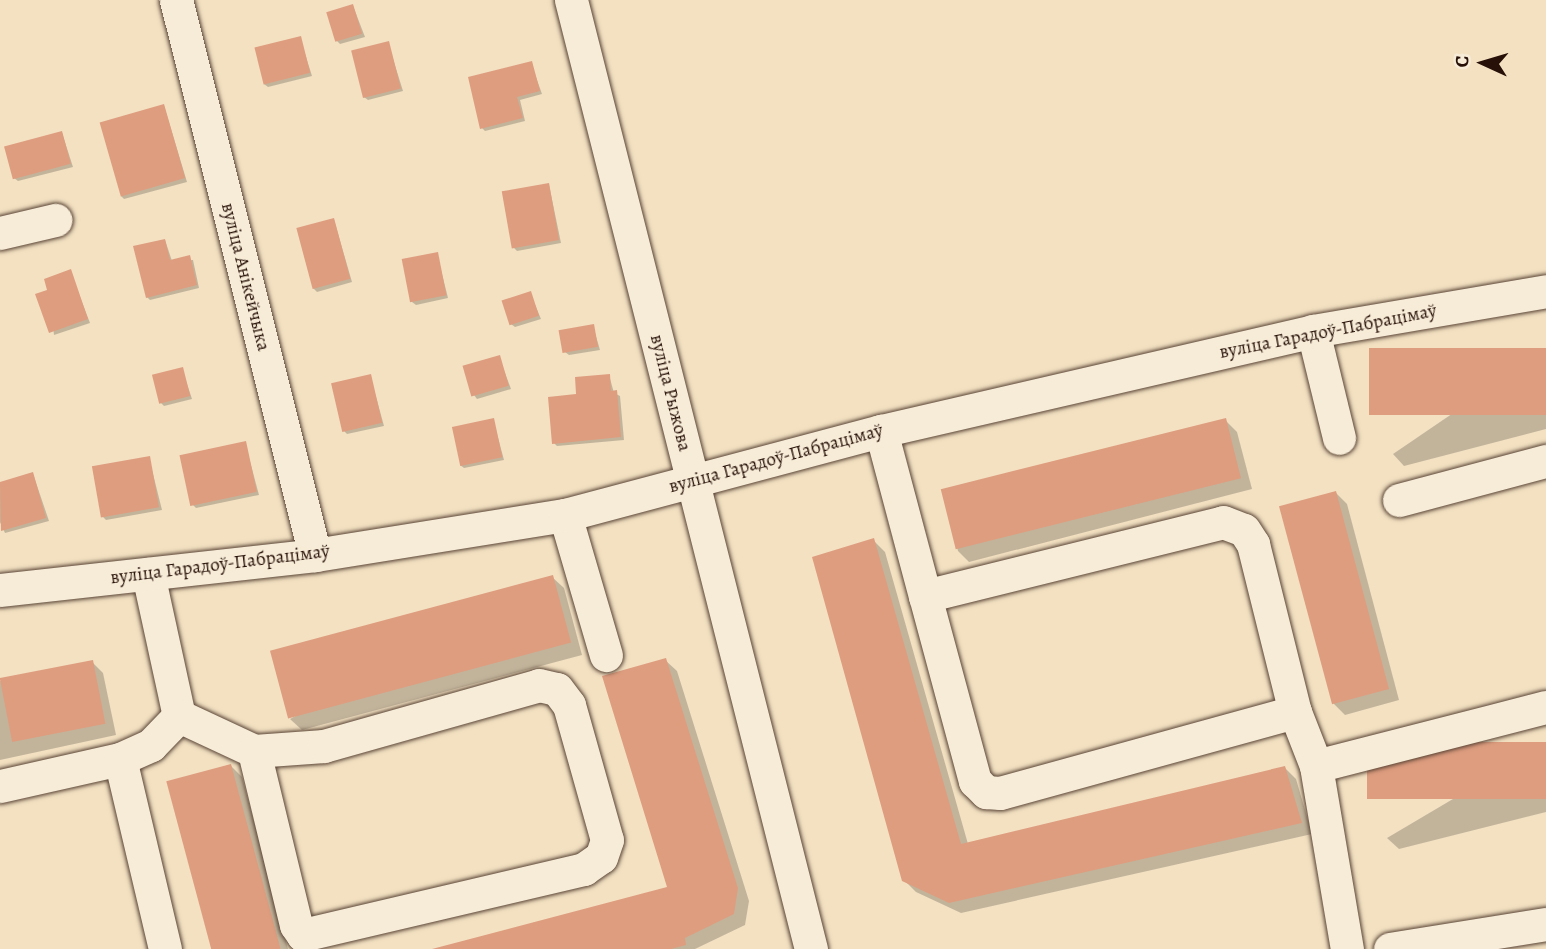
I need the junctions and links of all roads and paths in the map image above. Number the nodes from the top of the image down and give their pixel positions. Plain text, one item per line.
1 (176, 0) edge
2 (571, 0) edge
3 (55, 220) dead end
4 (0, 233) edge
5 (1546, 291) edge
6 (1313, 331) junction
7 (881, 431) junction
8 (1339, 438) dead end
9 (1546, 461) edge
10 (692, 480) junction
11 (1399, 500) dead end
12 (565, 515) junction
13 (315, 555) junction
14 (148, 574) junction
15 (0, 590) edge
16 (925, 596) junction
17 (606, 655) dead end
18 (1546, 707) edge
19 (1295, 712) junction
20 (178, 716) junction
21 (254, 751) junction
22 (120, 759) junction
23 (1316, 766) junction
24 (0, 786) edge
25 (1546, 924) edge
26 (165, 949) edge
27 (811, 949) edge
28 (1347, 949) edge
29 (1390, 949) edge

1 - 13 street, вуліца Анікейчыка
2 - 10 street, вуліца Рыжова
3 - 4 street
5 - 6 street, вуліца Гарадоў-Пабрацімаў
6 - 7 street, вуліца Гарадоў-Пабрацімаў
6 - 8 street
7 - 10 street, вуліца Гарадоў-Пабрацімаў
7 - 16 street
9 - 11 street
10 - 12 street, вуліца Гарадоў-Пабрацімаў
10 - 27 street, вуліца Рыжова
12 - 13 street, вуліца Гарадоў-Пабрацімаў
12 - 17 street
13 - 14 street, вуліца Гарадоў-Пабрацімаў
14 - 15 street, вуліца Гарадоў-Пабрацімаў
14 - 20 street
16 - 19 street
16 - 19 street
18 - 23 street
19 - 23 street
20 - 21 street
20 - 22 street
21 - 21 street
22 - 24 street
22 - 26 street
23 - 28 street
25 - 29 street

